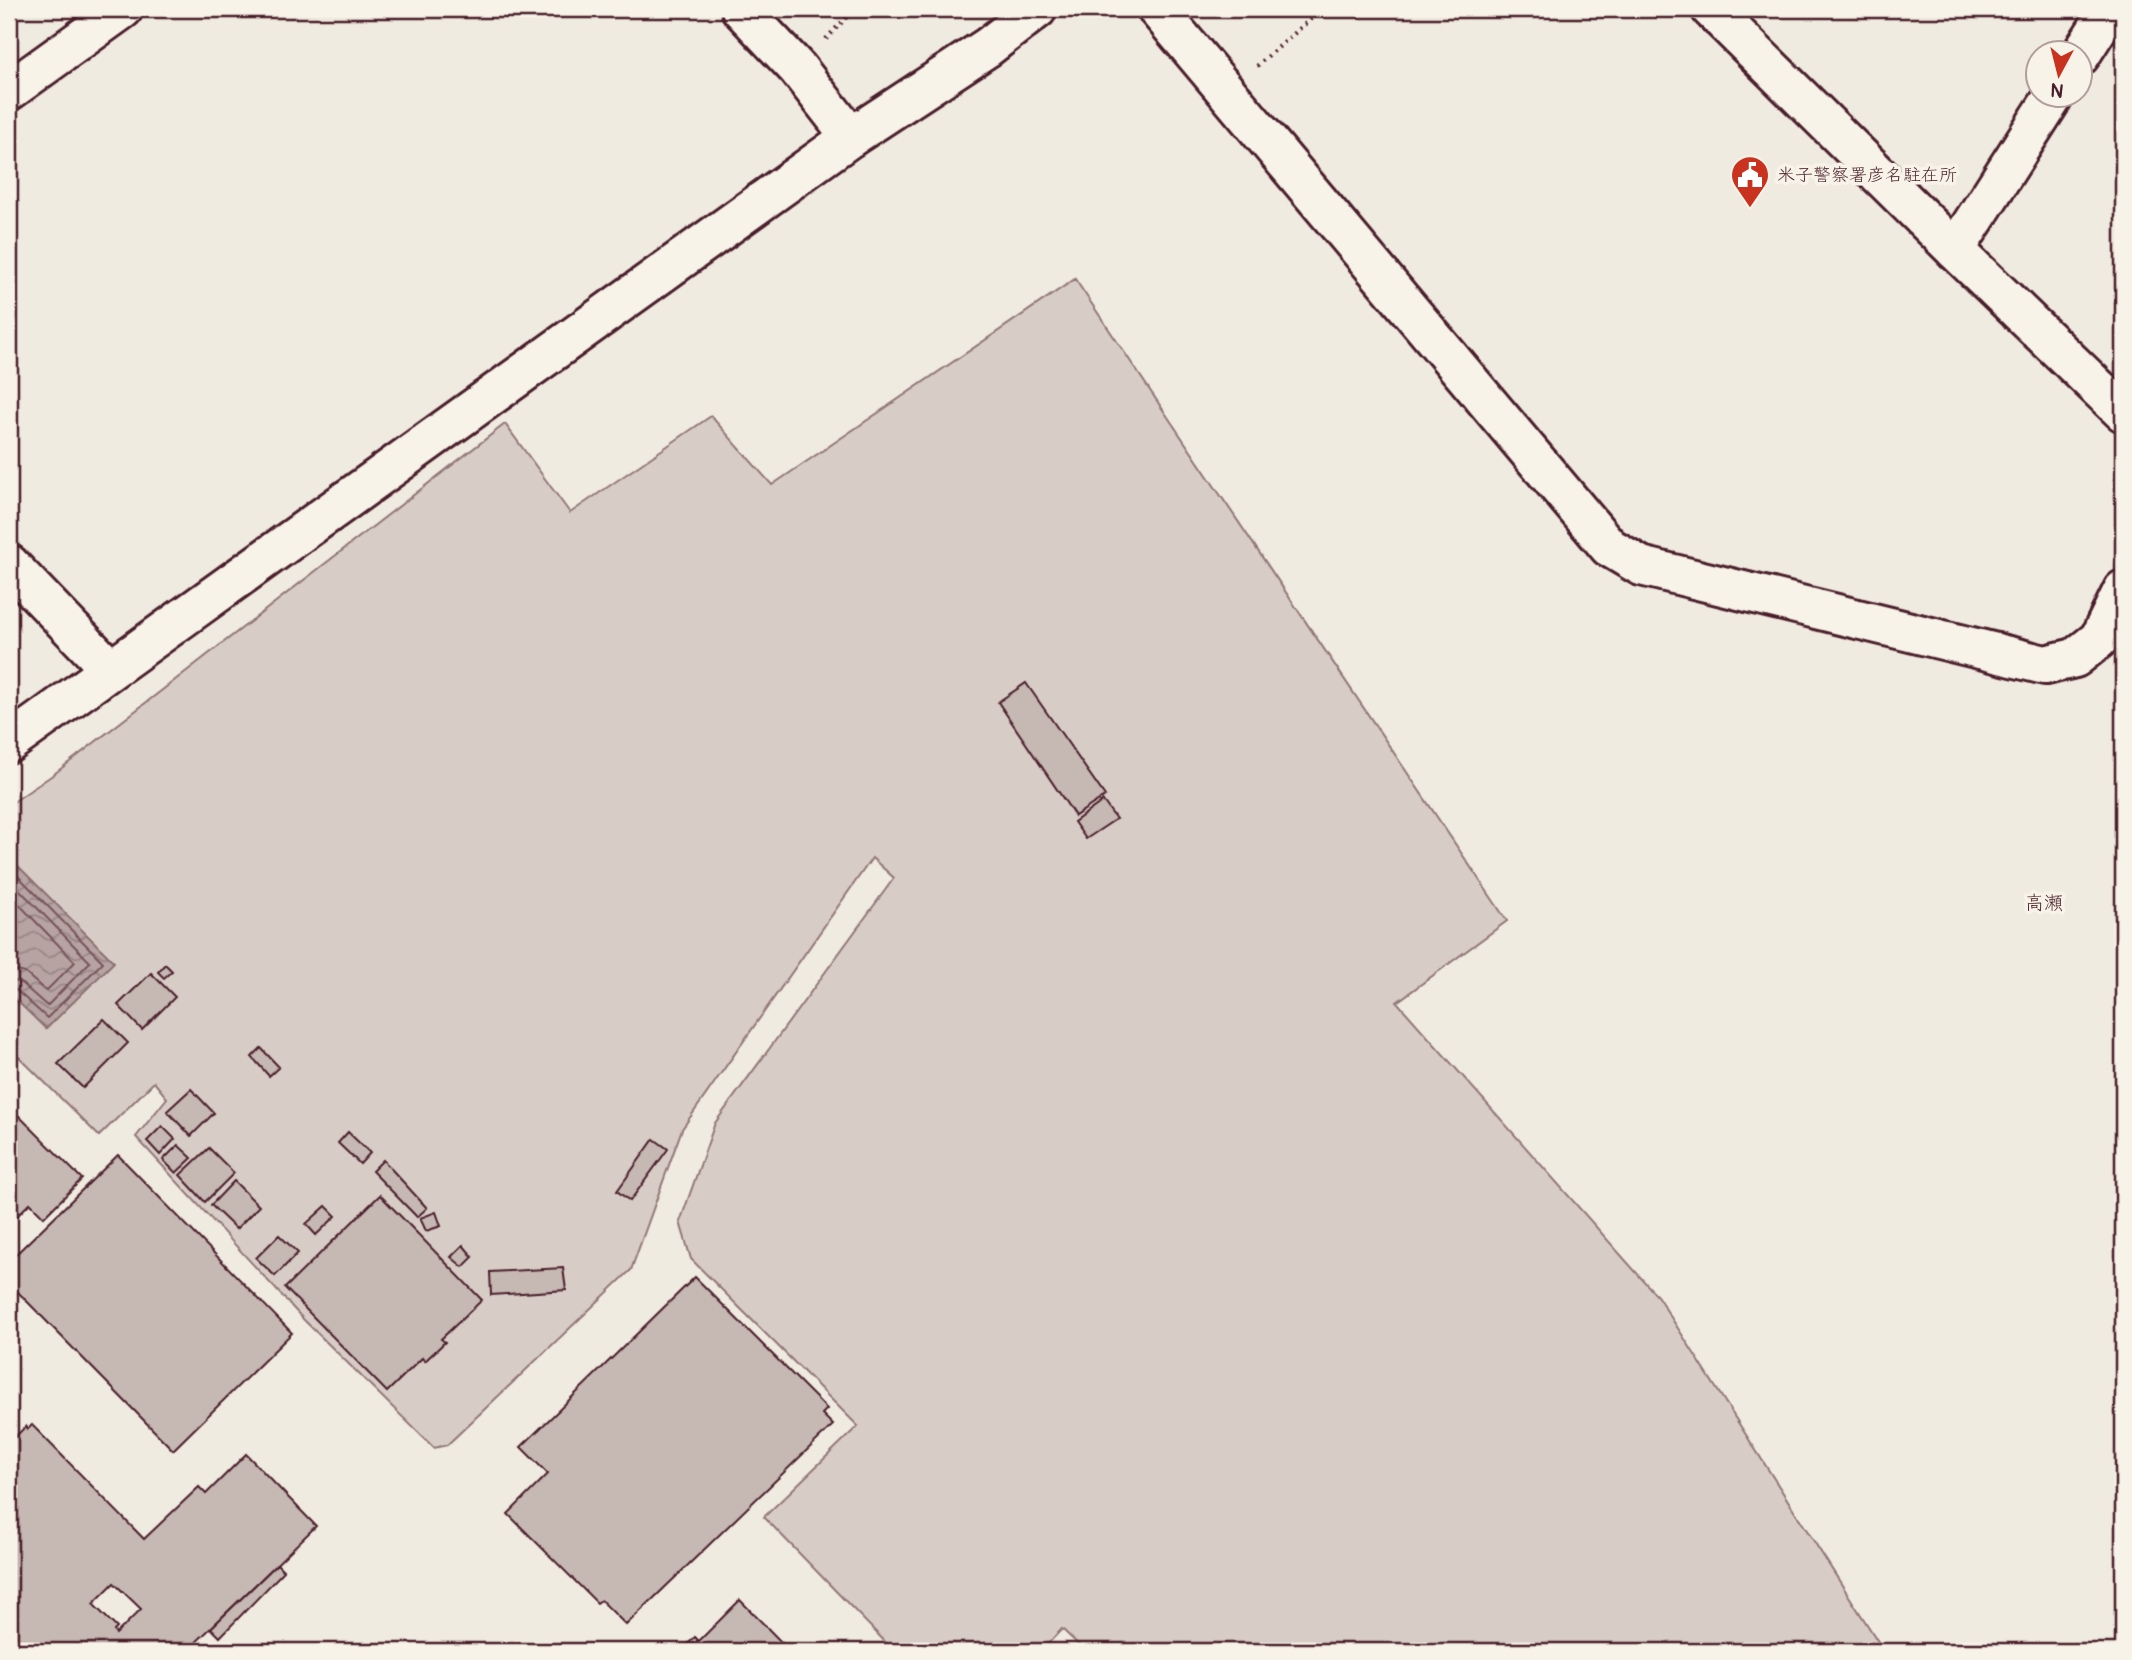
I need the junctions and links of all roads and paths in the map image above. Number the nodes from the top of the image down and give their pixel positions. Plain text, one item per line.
1 (123, 9) edge
2 (741, 9) edge
3 (1037, 9) edge
4 (1157, 9) edge
5 (1322, 9) edge
6 (1711, 9) edge
7 (2110, 9) edge
8 (2091, 38) edge
9 (9, 91) edge
10 (1227, 93) junction
11 (2046, 108) edge
12 (851, 137) junction
13 (1955, 250) junction
14 (2123, 412) edge
15 (9, 564) edge
16 (2123, 590) edge
17 (110, 669) junction
18 (9, 743) edge

1 - 9 street
2 - 12 street
3 - 12 street
4 - 10 street
5 - 10 path
6 - 13 street
7 - 8 street
10 - 16 street
11 - 13 street
12 - 17 street
13 - 14 street
15 - 17 street
17 - 18 street

